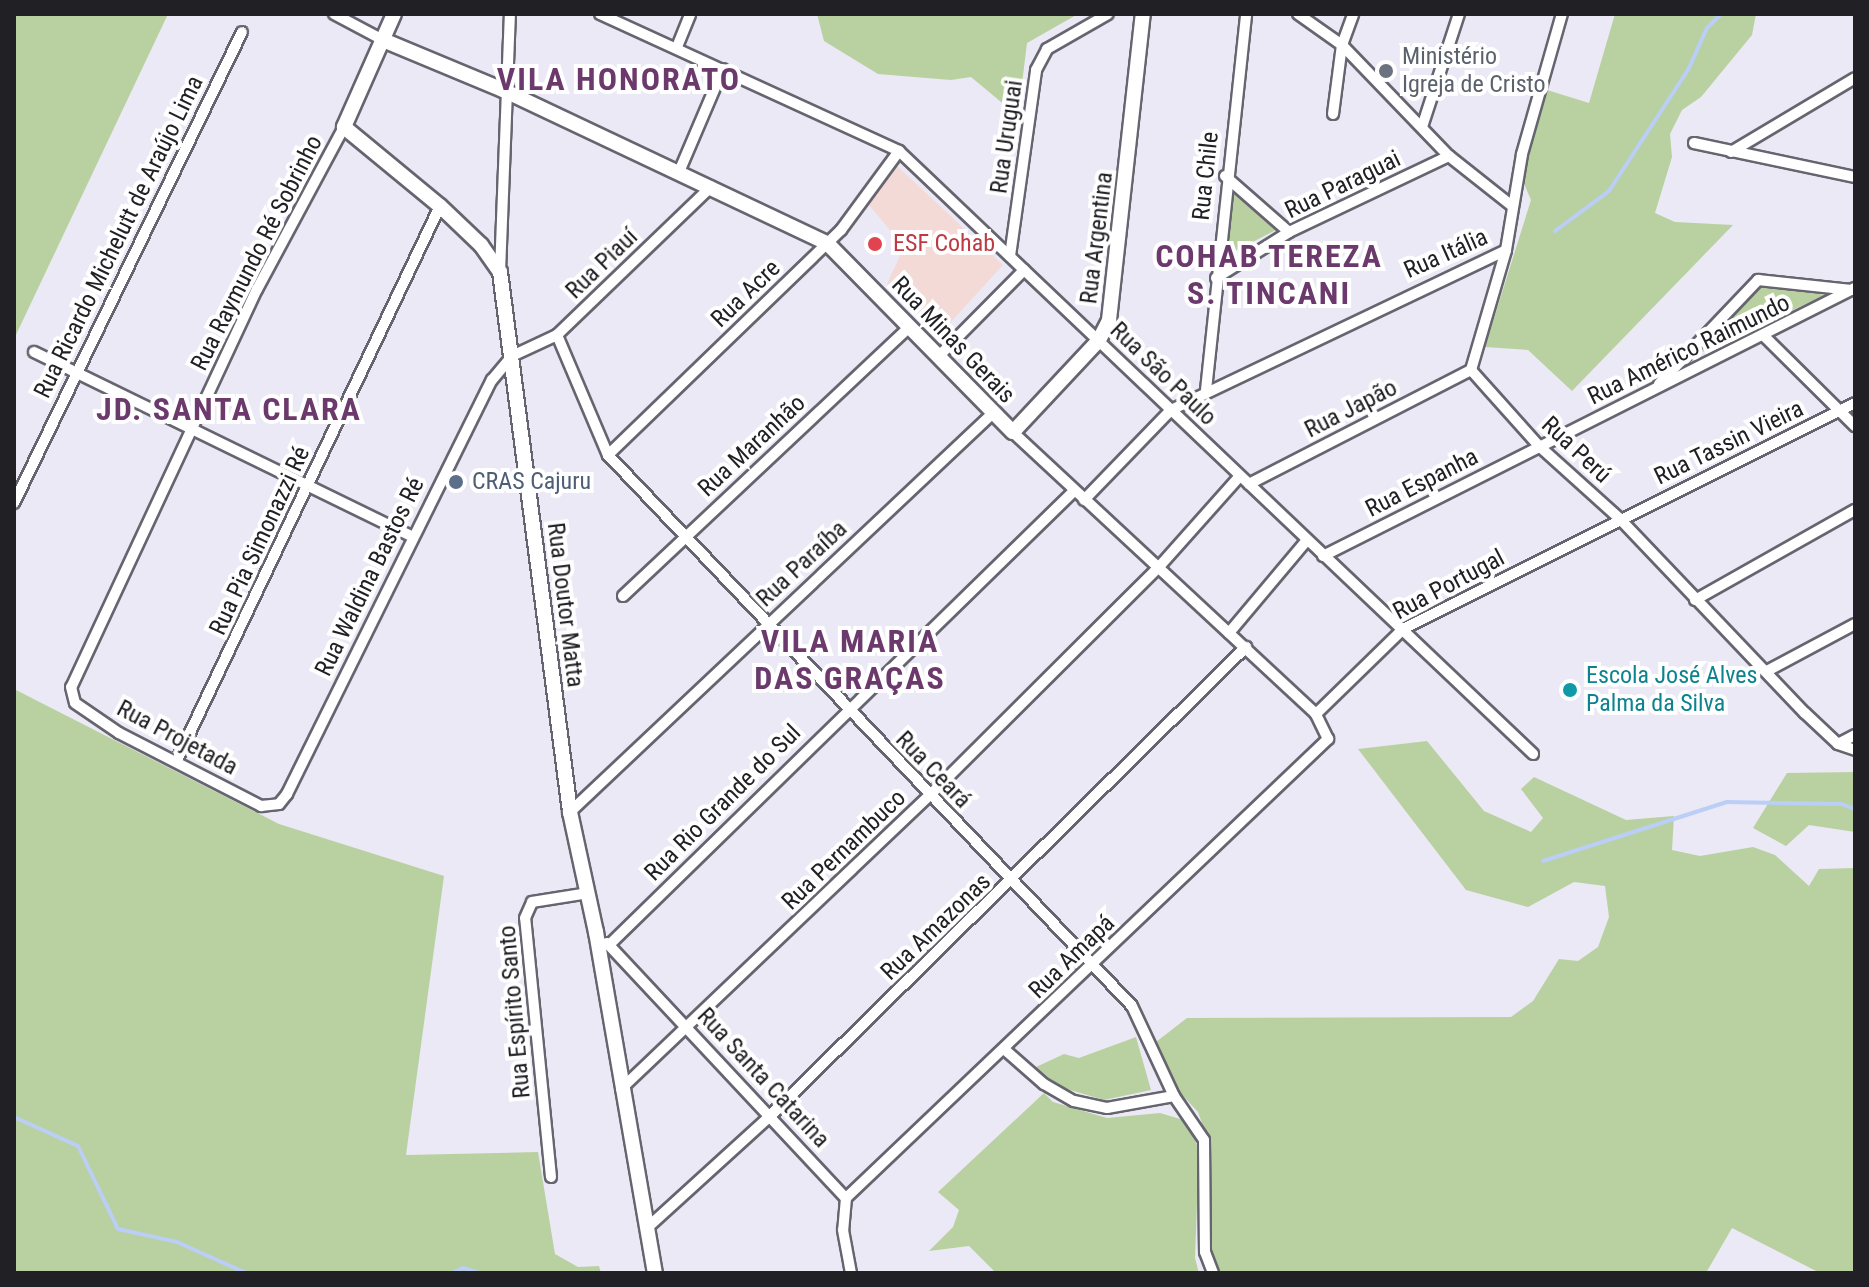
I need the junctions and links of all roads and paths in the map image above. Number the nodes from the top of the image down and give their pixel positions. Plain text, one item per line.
1 (334, 14) edge
2 (394, 14) edge
3 (510, 14) edge
4 (600, 14) edge
5 (690, 14) edge
6 (1108, 14) edge
7 (1143, 14) edge
8 (1246, 14) edge
9 (1298, 14) edge
10 (1353, 14) edge
11 (1459, 14) edge
12 (1562, 14) edge
13 (242, 32) dead end
14 (383, 40) junction
15 (1342, 45) junction
16 (677, 47) junction
17 (723, 69) junction
18 (1855, 78) edge
19 (503, 90) junction
20 (1333, 114) dead end
21 (344, 127) junction
22 (1422, 127) junction
23 (1694, 143) dead end
24 (899, 151) junction
25 (1731, 152) junction
26 (1449, 156) junction
27 (679, 172) junction
28 (1225, 176) junction
29 (1855, 177) edge
30 (711, 187) junction
31 (440, 206) junction
32 (1512, 206) junction
33 (1289, 232) junction
34 (827, 243) junction
35 (1506, 250) junction
36 (1010, 256) junction
37 (1024, 270) junction
38 (500, 272) junction
39 (1216, 278) junction
40 (1853, 289) edge
41 (909, 327) junction
42 (557, 335) junction
43 (1765, 337) junction
44 (1099, 340) junction
45 (34, 352) dead end
46 (512, 356) junction
47 (939, 356) junction
48 (1471, 370) junction
49 (75, 372) junction
50 (1655, 388) junction
51 (1206, 390) junction
52 (1855, 403) edge
53 (1171, 410) junction
54 (1840, 411) junction
55 (993, 413) junction
56 (1855, 426) edge
57 (192, 429) junction
58 (1013, 432) junction
59 (1539, 446) junction
60 (608, 455) junction
61 (1240, 476) junction
62 (1249, 484) junction
63 (308, 487) junction
64 (1074, 491) junction
65 (1084, 500) junction
66 (14, 503) edge
67 (1855, 510) edge
68 (1620, 519) junction
69 (410, 535) junction
70 (682, 538) junction
71 (1307, 540) junction
72 (1323, 556) junction
73 (1158, 568) junction
74 (623, 596) dead end
75 (1695, 600) junction
76 (766, 624) junction
77 (1855, 624) edge
78 (1403, 629) junction
79 (1229, 633) junction
80 (1246, 647) junction
81 (1767, 671) junction
82 (75, 703) joint
83 (845, 709) junction
84 (1316, 714) junction
85 (1855, 735) edge
86 (1838, 744) junction
87 (1326, 745) joint
88 (1855, 750) edge
89 (1533, 754) dead end
90 (176, 762) junction
91 (930, 795) junction
92 (261, 806) joint
93 (570, 812) junction
94 (1012, 880) junction
95 (588, 893) junction
96 (596, 932) junction
97 (609, 945) junction
98 (1093, 964) junction
99 (690, 1028) junction
100 (1004, 1049) junction
101 (621, 1089) junction
102 (1174, 1096) junction
103 (771, 1115) junction
104 (551, 1177) dead end
105 (846, 1198) junction
106 (647, 1228) junction
107 (655, 1273) edge
108 (851, 1273) edge
109 (1213, 1273) edge

1 - 14 street, Rua Minas Gerais
2 - 14 street
3 - 19 street
4 - 16 street, Rua São Paulo
5 - 16 street
6 - 36 street, Rua Uruguai
7 - 44 street, Rua Argentina
8 - 28 street, Rua Chile
9 - 15 street
10 - 15 street
11 - 22 street
12 - 32 street
13 - 49 street, Rua Ricardo Michelutt de Araújo Lima
14 - 19 street, Rua Minas Gerais
14 - 21 street
15 - 20 street
15 - 22 street
16 - 17 street, Rua São Paulo
17 - 24 street, Rua São Paulo
17 - 27 street
18 - 25 street
19 - 27 street, Rua Minas Gerais
19 - 38 street
21 - 31 street, Rua Doutor Matta
21 - 57 street, Rua Raymundo Ré Sobrinho
22 - 26 street
23 - 25 street
24 - 34 street, Rua Acre
24 - 36 street, Rua São Paulo
25 - 29 street
26 - 32 street
26 - 33 street, Rua Paraguai
27 - 30 street, Rua Minas Gerais
28 - 33 street
28 - 39 street, Rua Chile
30 - 34 street, Rua Minas Gerais
30 - 42 street, Rua Piauí
31 - 38 street, Rua Doutor Matta
31 - 63 street, Rua Pia Simonazzi Ré
32 - 35 street
33 - 39 street, Rua Paraguai
34 - 41 street, Rua Minas Gerais
34 - 60 street, Rua Acre
35 - 48 street
35 - 51 street, Rua Itália
36 - 37 street, Rua São Paulo
37 - 44 street, Rua São Paulo
37 - 47 street
38 - 46 street, Rua Doutor Matta
39 - 51 street, Rua Chile
40 - 43 street, Rua Américo Raimundo
40 - 50 street
41 - 47 street, Rua Minas Gerais
41 - 70 street, Rua Maranhão
42 - 46 street, Rua Piauí
42 - 60 street, Rua Ceará
43 - 50 street, Rua Américo Raimundo
43 - 54 street
44 - 53 street, Rua São Paulo
44 - 58 street, Rua Argentina
45 - 49 street
46 - 69 street, Rua Waldina Bastos Ré
46 - 93 street, Rua Doutor Matta
47 - 55 street, Rua Minas Gerais
48 - 59 street, Rua Perú
48 - 62 street, Rua Japão
49 - 57 street
49 - 66 street, Rua Ricardo Michelutt de Araújo Lima
50 - 59 street, Rua Américo Raimundo
51 - 53 street, Rua Itália
52 - 54 street, Rua Tassin Vieira
53 - 61 street, Rua São Paulo
53 - 65 street, Rua Itália
54 - 56 street
54 - 68 street, Rua Tassin Vieira
55 - 58 street, Rua Minas Gerais
55 - 76 street, Rua Paraíba
57 - 63 street
57 - 82 street, Rua Raymundo Ré Sobrinho
58 - 64 street, Rua Minas Gerais
59 - 68 street, Rua Perú
59 - 72 street, Rua Espanha
60 - 70 street, Rua Ceará
61 - 62 street, Rua São Paulo
61 - 73 street
62 - 71 street, Rua São Paulo
63 - 69 street
63 - 90 street, Rua Pia Simonazzi Ré
64 - 65 street, Rua Minas Gerais
64 - 83 street, Rua Rio Grande do Sul
65 - 73 street, Rua Minas Gerais
67 - 75 street
68 - 75 street, Rua Perú
68 - 78 street, Rua Portugal
69 - 92 street, Rua Waldina Bastos Ré
70 - 74 street, Rua Maranhão
70 - 76 street, Rua Ceará
71 - 72 street, Rua São Paulo
71 - 79 street
72 - 78 street, Rua São Paulo
73 - 79 street, Rua Minas Gerais
73 - 91 street, Rua Pernambuco
75 - 81 street, Rua Perú
76 - 83 street, Rua Ceará
76 - 93 street, Rua Paraíba
77 - 81 street
78 - 84 street, Rua Portugal
78 - 89 street, Rua São Paulo
79 - 80 street, Rua Minas Gerais
80 - 84 street, Rua Minas Gerais
80 - 94 street, Rua Amazonas
81 - 86 street, Rua Perú
82 - 90 street, Rua Projetada
83 - 91 street, Rua Ceará
83 - 97 street, Rua Rio Grande do Sul
84 - 87 street, Rua Minas Gerais
85 - 86 street
86 - 88 street
87 - 98 street, Rua Amapá
90 - 92 street, Rua Projetada
91 - 94 street, Rua Ceará
91 - 99 street, Rua Pernambuco
93 - 95 street, Rua Doutor Matta
94 - 98 street, Rua Ceará
94 - 103 street, Rua Amazonas
95 - 96 street, Rua Doutor Matta
95 - 104 street, Rua Espírito Santo
96 - 97 street, Rua Santa Catarina
96 - 101 street, Rua Doutor Matta
97 - 99 street, Rua Santa Catarina
98 - 100 street, Rua Amapá
98 - 102 street, Rua Ceará
99 - 101 street, Rua Pernambuco
99 - 103 street, Rua Santa Catarina
100 - 102 street
100 - 105 street, Rua Amapá
101 - 106 street, Rua Doutor Matta
102 - 109 street, Rua Ceará
103 - 105 street, Rua Santa Catarina
103 - 106 street, Rua Amazonas
105 - 108 street
106 - 107 street, Rua Doutor Matta

